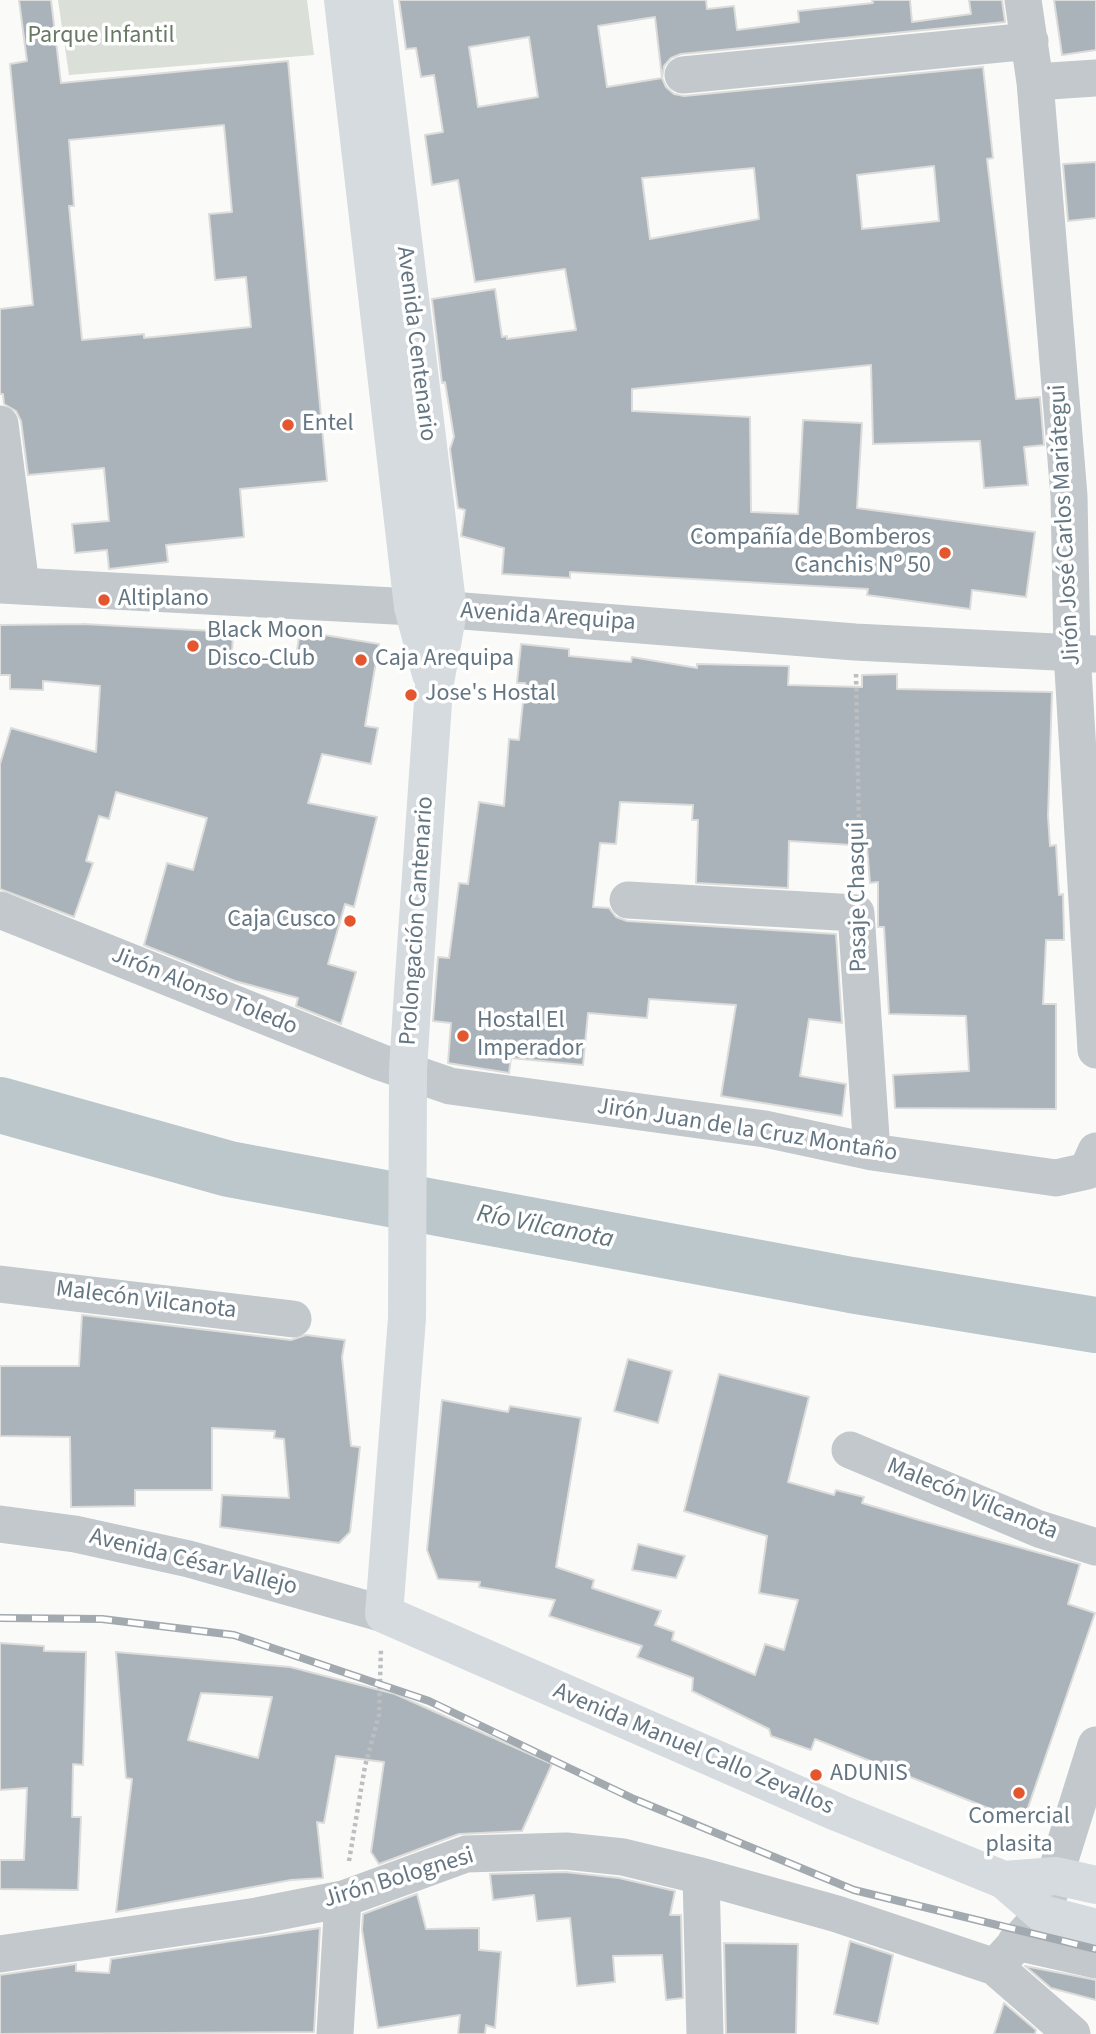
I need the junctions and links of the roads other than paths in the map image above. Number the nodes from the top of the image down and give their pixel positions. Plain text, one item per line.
1 (344, 0) edge
2 (374, 0) edge
3 (1023, 0) edge
4 (1030, 41) junction
5 (683, 75) dead end
6 (1096, 78) edge
7 (1035, 82) junction
8 (0, 424) edge
9 (1082, 495) edge
10 (10, 586) edge
11 (431, 609) junction
12 (1084, 654) edge
13 (628, 900) dead end
14 (1091, 900) edge
15 (0, 911) edge
16 (1096, 1050) edge
17 (408, 1070) junction
18 (872, 1152) junction
19 (1092, 1161) edge
20 (0, 1284) edge
21 (293, 1319) dead end
22 (850, 1450) dead end
23 (0, 1524) edge
24 (1096, 1547) edge
25 (384, 1614) junction
26 (1096, 1745) edge
27 (701, 1876) junction
28 (1056, 1876) junction
29 (1004, 1880) junction
30 (1096, 1885) edge
31 (343, 1899) junction
32 (1043, 1914) junction
33 (1096, 1928) edge
34 (0, 1954) edge
35 (1006, 1954) junction
36 (1096, 1960) edge
37 (335, 2034) edge
38 (705, 2034) edge
39 (1072, 2034) edge

1 - 11 street
2 - 11 street, Avenida Centenario
3 - 4 street, Jirón José Carlos Mariátegui
4 - 5 street
4 - 7 street, Jirón José Carlos Mariátegui
6 - 7 street
7 - 9 street, Jirón José Carlos Mariátegui
8 - 10 street
9 - 12 street, Jirón José Carlos Mariátegui
10 - 11 street, Avenida Arequipa
11 - 12 street, Avenida Arequipa
11 - 17 street, Prolongación Cantenario
12 - 14 street, Jirón José Carlos Mariátegui
13 - 18 street, Pasaje Chasqui
14 - 16 street, Jirón José Carlos Mariátegui
15 - 17 street, Jirón Alonso Toledo
17 - 18 street, Jirón Juan de la Cruz Montaño
17 - 25 street, Prolongación Cantenario
18 - 19 street, Jirón Juan de la Cruz Montaño
20 - 21 street, Malecón Vilcanota
22 - 24 street, Malecón Vilcanota
23 - 25 street, Avenida César Vallejo
25 - 29 street, Avenida Manuel Callo Zevallos
26 - 28 street
27 - 31 street, Jirón Bolognesi
27 - 35 street, Jirón Bolognesi
27 - 38 street
28 - 29 street, Avenida Manuel Callo Zevallos
28 - 30 street, Avenida Manuel Callo Zevallos
28 - 32 street
29 - 32 street, Avenida Manuel Callo Zevallos
31 - 34 street, Jirón Bolognesi
31 - 37 street
32 - 33 street, Avenida Manuel Callo Zevallos
32 - 35 street
35 - 36 street
35 - 39 street

